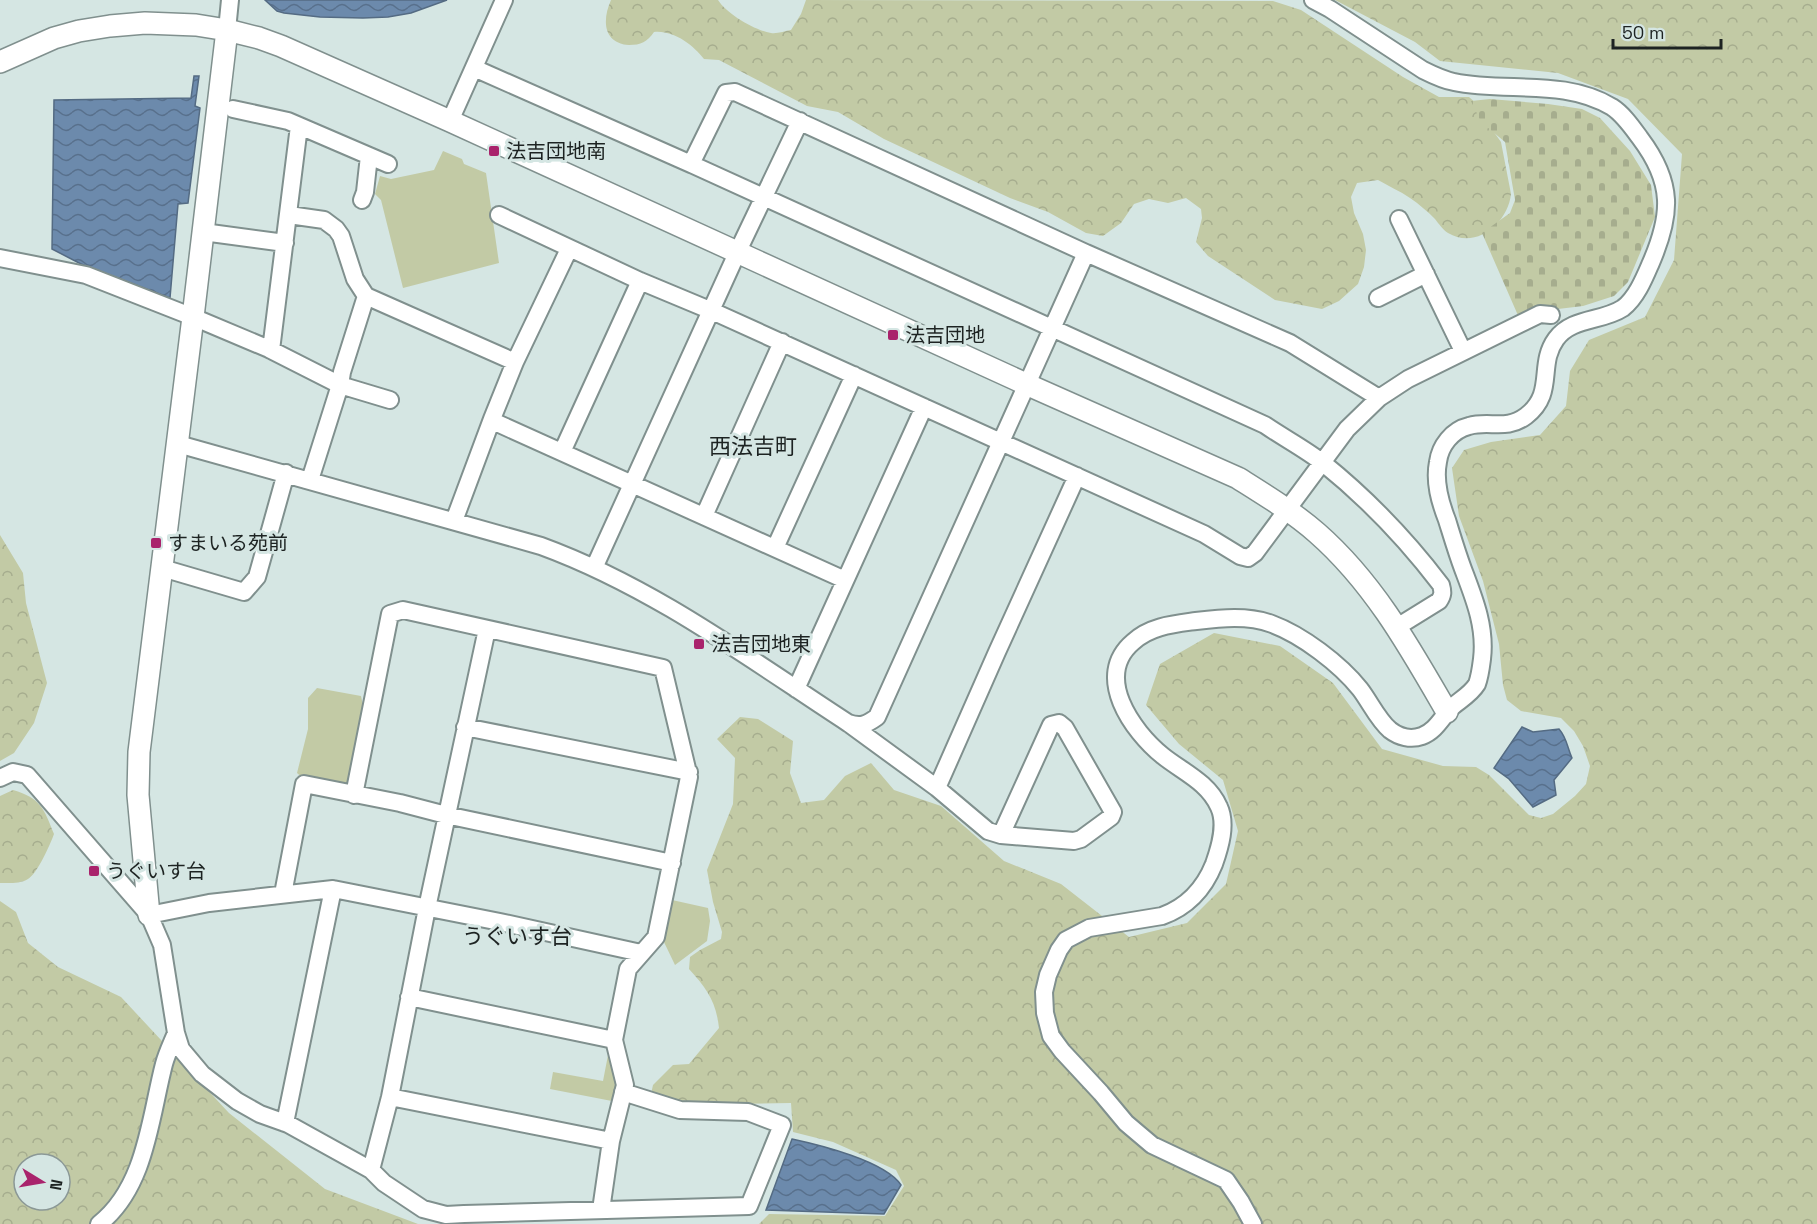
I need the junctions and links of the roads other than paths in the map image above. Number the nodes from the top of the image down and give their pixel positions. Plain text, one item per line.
1 (230, 0) edge
2 (504, 0) edge
3 (1313, 0) edge
4 (227, 30) junction
5 (0, 62) edge
6 (474, 68) junction
7 (233, 110) dead end
8 (450, 121) junction
9 (800, 121) junction
10 (299, 126) junction
11 (369, 156) junction
12 (388, 164) dead end
13 (691, 164) junction
14 (764, 197) junction
15 (362, 200) dead end
16 (288, 215) junction
17 (499, 215) dead end
18 (1399, 219) dead end
19 (203, 232) junction
20 (285, 243) junction
21 (569, 249) junction
22 (738, 251) junction
23 (1086, 253) junction
24 (0, 258) edge
25 (1426, 274) junction
26 (640, 281) junction
27 (366, 296) junction
28 (1378, 298) dead end
29 (712, 311) junction
30 (1551, 315) dead end
31 (194, 317) junction
32 (1052, 327) junction
33 (782, 342) junction
34 (271, 350) junction
35 (1463, 351) junction
36 (515, 362) junction
37 (854, 375) junction
38 (1026, 384) junction
39 (340, 385) junction
40 (1379, 398) junction
41 (390, 400) dead end
42 (924, 407) junction
43 (492, 419) junction
44 (1000, 441) junction
45 (178, 444) junction
46 (562, 452) junction
47 (1322, 463) junction
48 (286, 473) junction
49 (1077, 476) junction
50 (310, 480) junction
51 (632, 485) junction
52 (1287, 510) junction
53 (704, 516) junction
54 (454, 521) junction
55 (775, 548) junction
56 (162, 568) junction
57 (594, 568) junction
58 (845, 580) junction
59 (1397, 627) junction
60 (487, 629) junction
61 (796, 690) junction
62 (1447, 712) junction
63 (848, 723) junction
64 (465, 727) junction
65 (688, 772) junction
66 (0, 778) edge
67 (937, 788) junction
68 (354, 795) junction
69 (446, 815) junction
70 (1001, 835) junction
71 (672, 862) junction
72 (333, 889) junction
73 (283, 894) junction
74 (427, 908) junction
75 (149, 915) junction
76 (641, 953) junction
77 (409, 997) junction
78 (176, 1034) junction
79 (614, 1040) junction
80 (623, 1092) junction
81 (390, 1097) junction
82 (285, 1123) junction
83 (611, 1141) junction
84 (371, 1170) junction
85 (601, 1210) junction
86 (99, 1224) edge
87 (1253, 1224) edge

1 - 4 street
2 - 6 street
3 - 62 street
4 - 5 street
4 - 8 street
4 - 19 street
6 - 8 street
6 - 13 street
7 - 10 street
8 - 22 street
9 - 13 street
9 - 14 street
9 - 23 street
10 - 11 street
10 - 16 street
11 - 12 street
11 - 15 street
13 - 14 street
14 - 22 street
14 - 32 street
16 - 20 street
16 - 27 street
17 - 21 street
18 - 25 street
19 - 20 street
19 - 31 street
20 - 34 street
21 - 26 street
21 - 36 street
22 - 29 street
22 - 38 street
23 - 32 street
23 - 40 street
24 - 31 street
25 - 28 street
25 - 35 street
26 - 29 street
26 - 46 street
27 - 36 street
27 - 39 street
29 - 33 street
29 - 51 street
30 - 35 street
31 - 34 street
31 - 45 street
32 - 38 street
32 - 47 street
33 - 37 street
33 - 53 street
34 - 39 street
35 - 40 street
36 - 43 street
37 - 42 street
37 - 55 street
38 - 44 street
38 - 52 street
39 - 41 street
39 - 50 street
40 - 47 street
42 - 44 street
42 - 58 street
43 - 46 street
43 - 54 street
44 - 49 street
44 - 63 street
45 - 48 street
45 - 56 street
46 - 51 street
47 - 52 street
47 - 59 street
48 - 50 street
48 - 56 street
49 - 52 street
49 - 67 street
50 - 54 street
51 - 53 street
51 - 57 street
52 - 59 street
53 - 55 street
54 - 57 street
55 - 58 street
56 - 75 street
57 - 61 street
58 - 61 street
59 - 62 street
60 - 64 street
60 - 65 street
60 - 68 street
61 - 63 street
62 - 87 street
63 - 67 street
64 - 65 street
64 - 69 street
65 - 71 street
66 - 75 street
67 - 70 street
68 - 69 street
68 - 73 street
69 - 71 street
69 - 74 street
70 - 70 street
71 - 76 street
72 - 73 street
72 - 74 street
72 - 82 street
73 - 75 street
74 - 76 street
74 - 77 street
75 - 78 street
76 - 79 street
77 - 79 street
77 - 81 street
78 - 82 street
78 - 86 street
79 - 80 street
80 - 83 street
80 - 85 street
81 - 83 street
81 - 84 street
82 - 84 street
83 - 85 street
84 - 85 street

